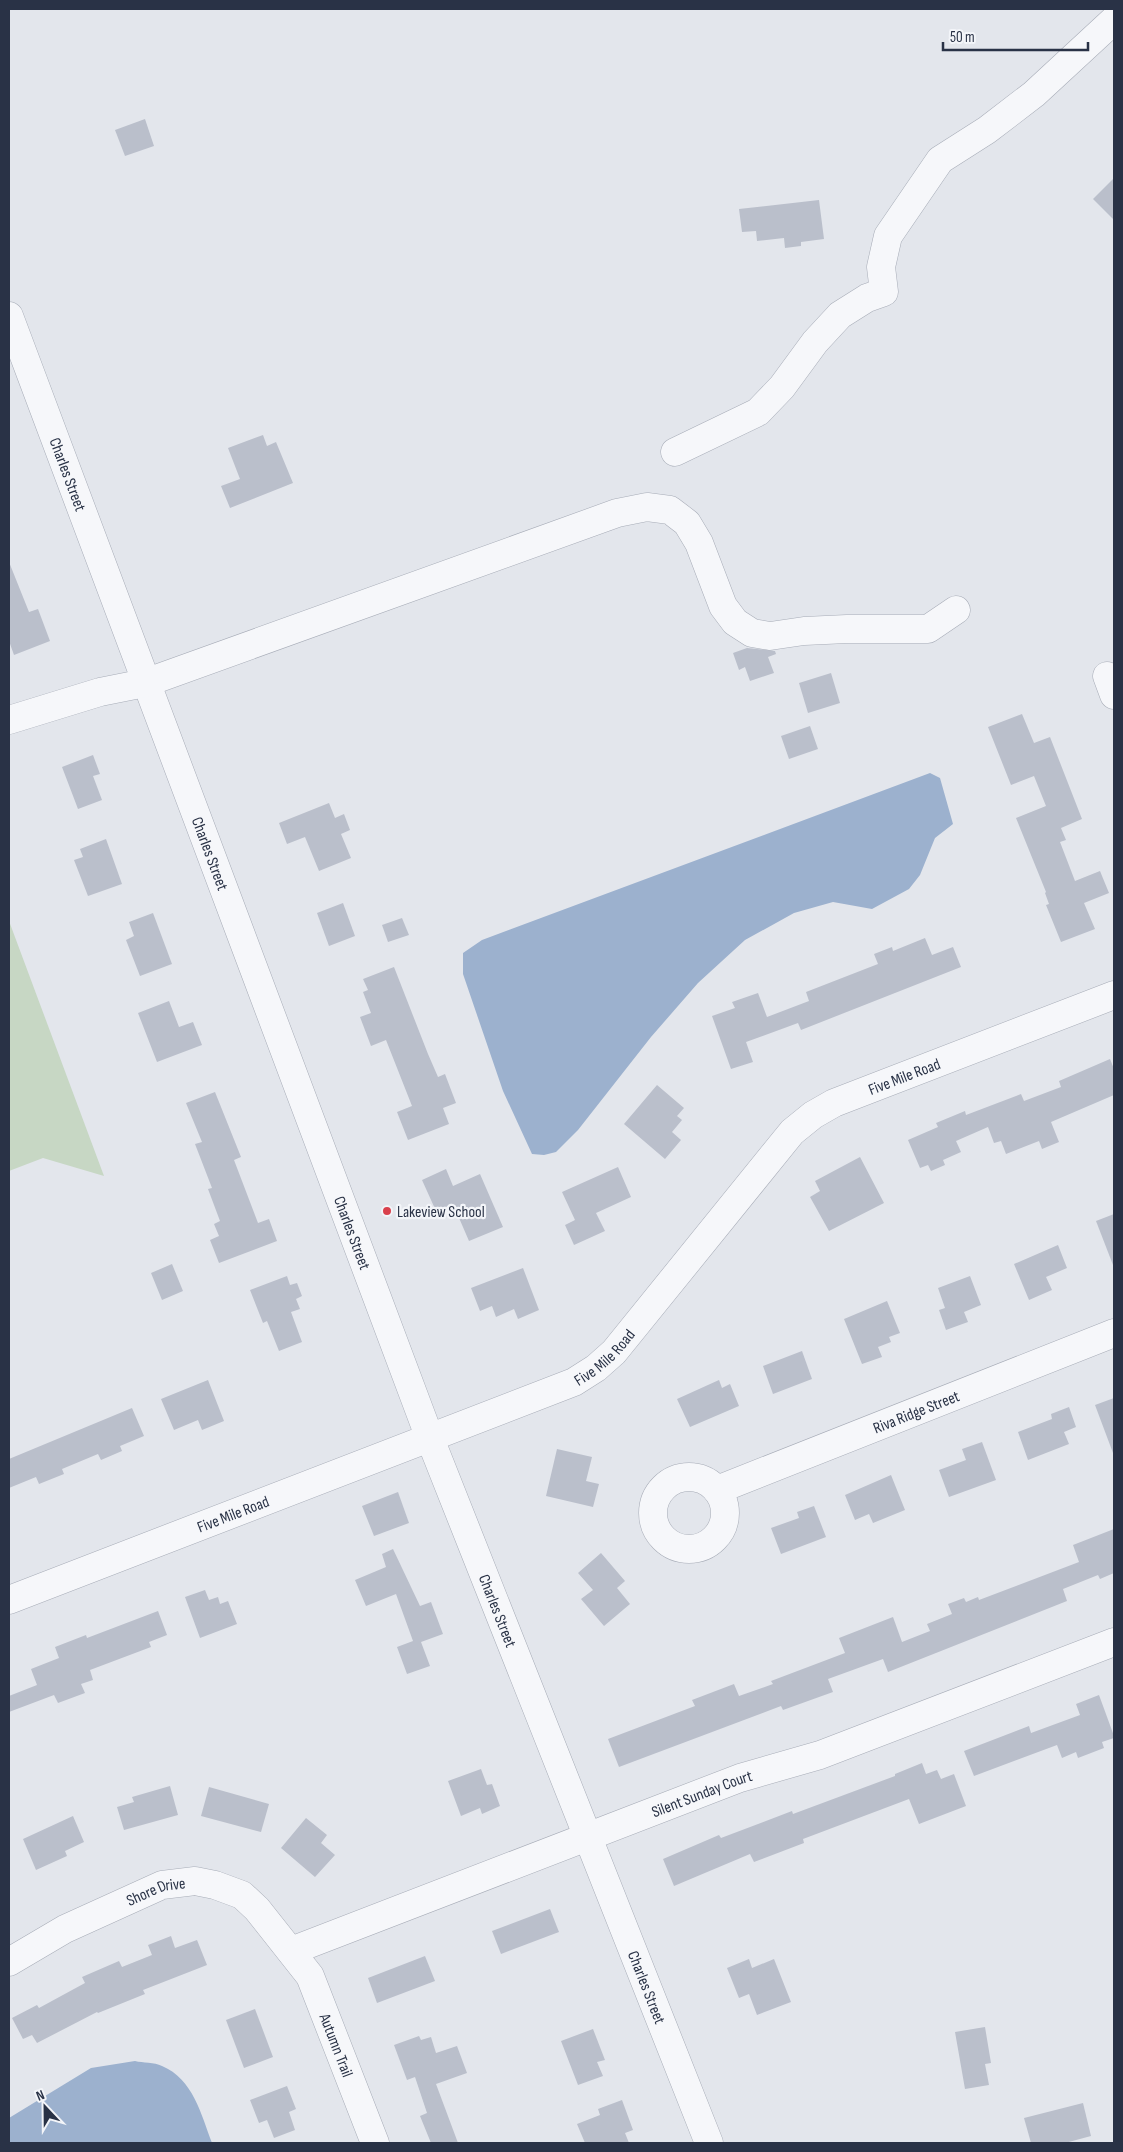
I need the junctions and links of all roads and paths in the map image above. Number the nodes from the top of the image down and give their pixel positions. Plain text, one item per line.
1 (1114, 20) edge
2 (9, 316) edge
3 (675, 452) dead end
4 (956, 610) dead end
5 (145, 682) junction
6 (9, 720) edge
7 (1114, 995) edge
8 (1114, 1332) edge
9 (429, 1436) junction
10 (717, 1490) dead end
11 (9, 1600) edge
12 (1114, 1642) edge
13 (589, 1837) junction
14 (291, 1951) junction
15 (9, 1962) edge
16 (375, 2143) edge
17 (709, 2143) edge

1 - 3 street
2 - 5 street, Charles Street
4 - 5 street
5 - 6 street
5 - 9 street, Charles Street
7 - 9 street, Five Mile Road
8 - 10 street, Riva Ridge Street
9 - 11 street, Five Mile Road
9 - 13 street, Charles Street
12 - 13 street, Silent Sunday Court
13 - 14 street, Silent Sunday Court
13 - 17 street, Charles Street
14 - 15 street, Shore Drive
14 - 16 street, Autumn Trail

